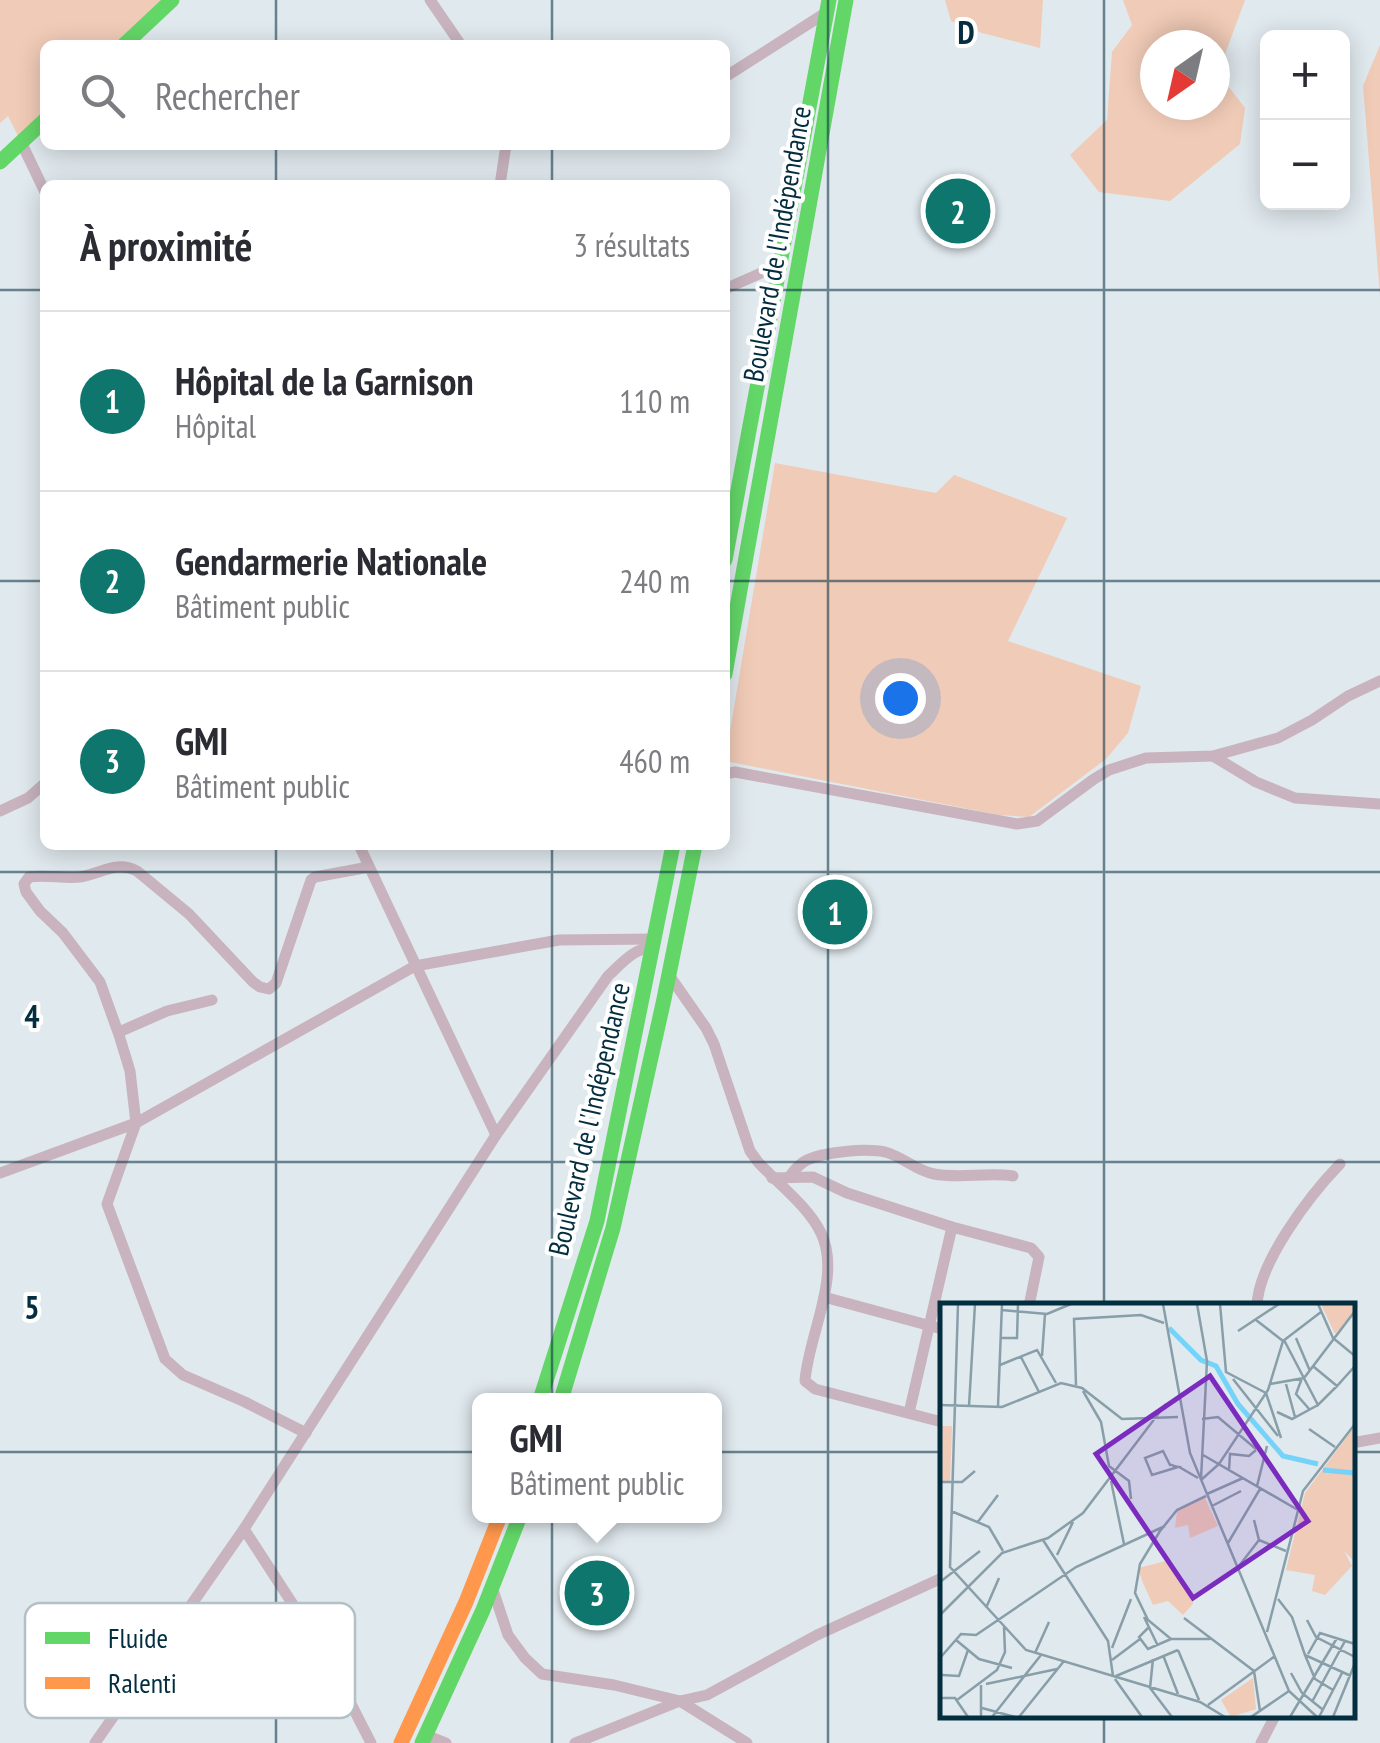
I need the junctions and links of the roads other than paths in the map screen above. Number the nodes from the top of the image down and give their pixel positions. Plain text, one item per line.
1 (172, 0) edge
2 (430, 0) edge
3 (846, 0) edge
4 (828, 6) edge
5 (129, 40) edge
6 (458, 40) edge
7 (730, 74) edge
8 (40, 125) edge
9 (21, 142) junction
10 (505, 150) edge
11 (0, 162) edge
12 (501, 180) edge
13 (40, 182) edge
14 (779, 265) junction
15 (730, 287) edge
16 (730, 533) edge
17 (730, 646) edge
18 (1380, 681) edge
19 (1213, 756) junction
20 (730, 773) edge
21 (40, 787) edge
22 (1380, 804) edge
23 (0, 811) edge
24 (360, 850) edge
25 (672, 850) edge
26 (693, 850) edge
27 (369, 867) junction
28 (654, 943) junction
29 (416, 966) junction
30 (669, 975) junction
31 (212, 1000) dead end
32 (118, 1032) junction
33 (136, 1123) junction
34 (496, 1135) junction
35 (1340, 1164) dead end
36 (0, 1172) edge
37 (790, 1176) junction
38 (1012, 1176) dead end
39 (772, 1178) junction
40 (952, 1228) junction
41 (824, 1297) junction
42 (1030, 1303) edge
43 (1257, 1303) edge
44 (928, 1325) junction
45 (940, 1328) edge
46 (542, 1393) edge
47 (563, 1393) edge
48 (909, 1413) junction
49 (940, 1421) edge
50 (306, 1433) junction
51 (1380, 1438) edge
52 (1355, 1442) edge
53 (497, 1523) edge
54 (517, 1523) edge
55 (244, 1529) junction
56 (940, 1579) edge
57 (492, 1586) junction
58 (192, 1603) edge
59 (292, 1603) edge
60 (680, 1701) junction
61 (355, 1710) edge
62 (112, 1718) edge
63 (1274, 1718) edge
64 (424, 1739) edge
65 (95, 1743) edge
66 (372, 1743) edge
67 (401, 1743) edge
68 (446, 1743) edge
69 (575, 1743) edge
70 (747, 1743) edge
71 (1261, 1743) edge

1 - 5 main road
2 - 6 street
3 - 17 main road, Boulevard de l'Indépendance
4 - 7 street
4 - 14 main road, Boulevard de l'Indépendance
8 - 9 main road
9 - 11 main road
9 - 13 street
10 - 12 street
14 - 15 street
14 - 16 main road, Boulevard de l'Indépendance
18 - 19 street
19 - 20 street
19 - 22 street
21 - 23 street
24 - 27 street
25 - 28 main road, Boulevard de l'Indépendance
26 - 30 main road, Boulevard de l'Indépendance
27 - 29 street
27 - 32 street
28 - 29 street
28 - 34 street
28 - 46 main road, Boulevard de l'Indépendance
29 - 33 street
29 - 34 street
30 - 39 street
30 - 47 main road, Boulevard de l'Indépendance
31 - 32 street
32 - 33 street
33 - 36 street
33 - 50 street
34 - 50 street
35 - 43 street
37 - 38 street
37 - 39 street
37 - 40 street
39 - 41 street
40 - 42 street
40 - 44 street
41 - 44 street
41 - 48 street
44 - 45 street
44 - 48 street
48 - 49 street
50 - 55 street
51 - 52 street
53 - 67 main road
54 - 57 main road
55 - 58 street
55 - 59 street
56 - 60 street
57 - 60 street
57 - 64 main road
60 - 69 street
60 - 70 street
61 - 66 street
62 - 65 street
63 - 71 street
64 - 68 street

